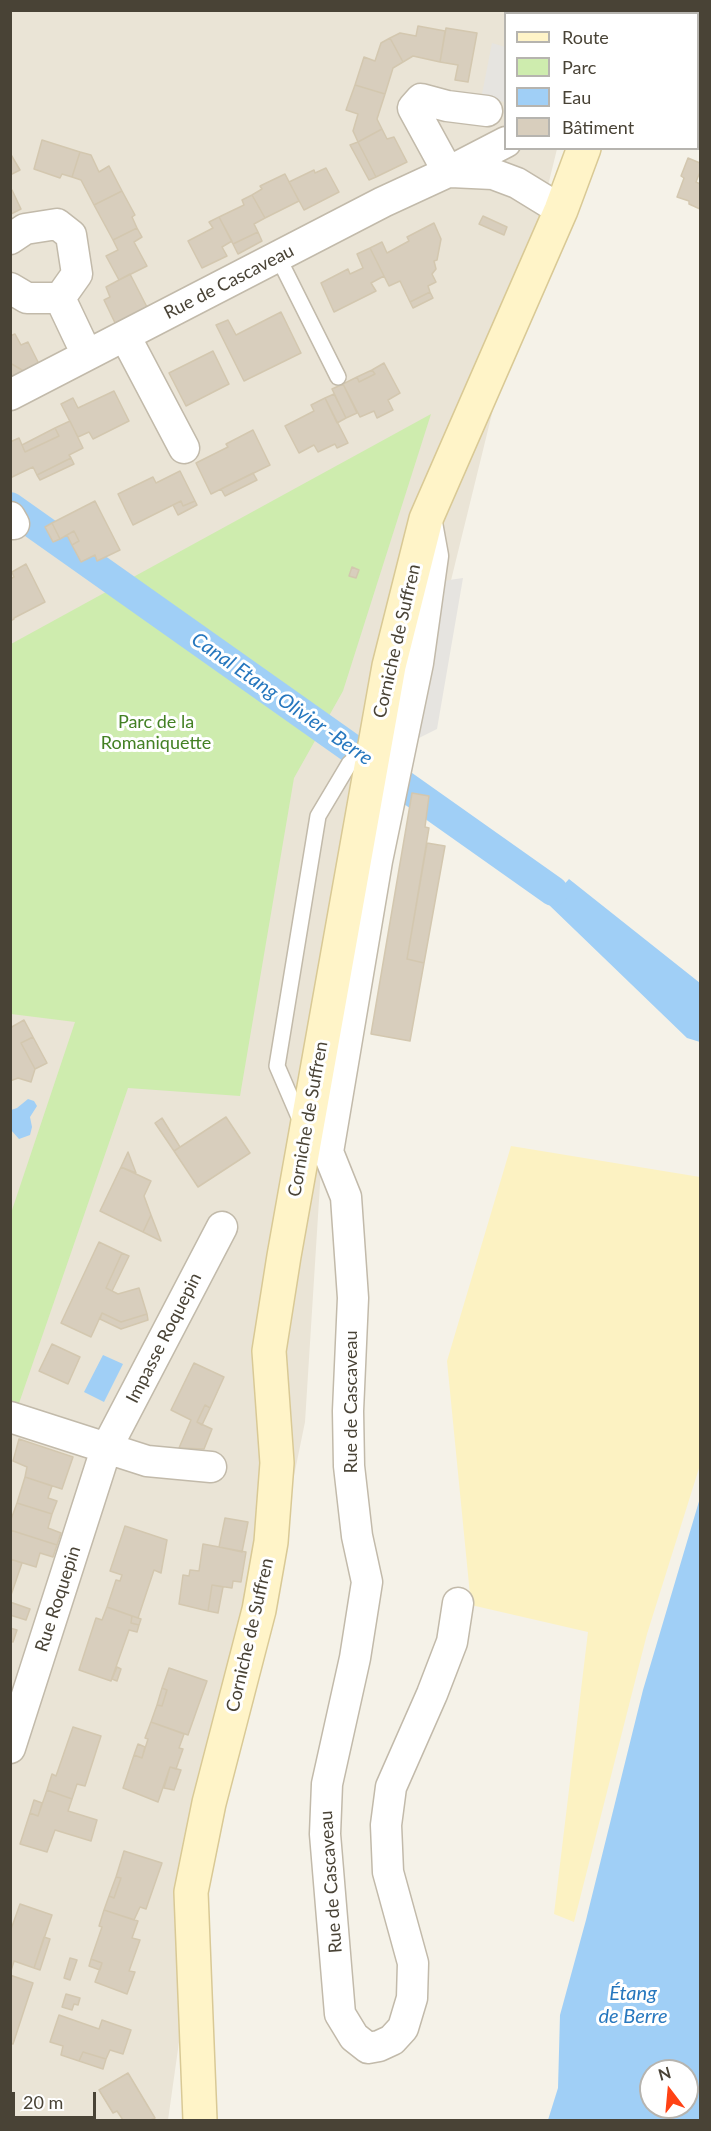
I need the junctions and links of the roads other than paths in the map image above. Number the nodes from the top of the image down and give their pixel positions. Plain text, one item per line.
1 (488, 111) dead end
2 (504, 143) edge
3 (583, 150) edge
4 (448, 172) junction
5 (561, 210) junction
6 (10, 239) edge
7 (278, 257) junction
8 (10, 288) edge
9 (60, 298) junction
10 (125, 336) junction
11 (87, 355) junction
12 (338, 376) dead end
13 (10, 395) edge
14 (184, 448) dead end
15 (426, 519) junction
16 (375, 740) junction
17 (317, 1142) junction
18 (222, 1227) dead end
19 (10, 1417) edge
20 (106, 1449) junction
21 (211, 1467) dead end
22 (458, 1603) dead end
23 (10, 1748) edge
24 (200, 2121) edge

1 - 4 street
2 - 4 street, Rue de Cascaveau
3 - 5 main road, Corniche de Suffren
4 - 5 street, Rue de Cascaveau
4 - 7 street, Rue de Cascaveau
5 - 15 main road, Corniche de Suffren
6 - 9 street
7 - 10 street, Rue de Cascaveau
7 - 12 lane
8 - 9 street
9 - 11 street
10 - 11 street, Rue de Cascaveau
10 - 14 street
11 - 13 street, Rue de Cascaveau
15 - 16 main road, Corniche de Suffren
15 - 17 street
16 - 17 main road, Corniche de Suffren
16 - 17 lane
17 - 22 street, Rue de Cascaveau
17 - 24 main road, Corniche de Suffren
18 - 20 street, Impasse Roquepin
19 - 20 street
20 - 21 street
20 - 23 street, Rue Roquepin

